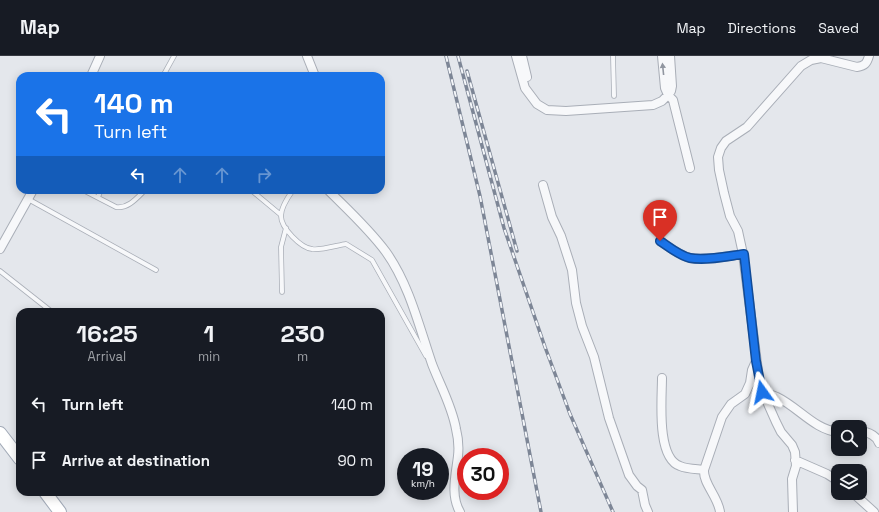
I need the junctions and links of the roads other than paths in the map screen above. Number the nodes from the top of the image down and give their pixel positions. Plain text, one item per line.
1 (100, 56) edge
2 (174, 56) edge
3 (307, 56) edge
4 (516, 56) edge
5 (522, 56) edge
6 (613, 56) edge
7 (662, 56) edge
8 (670, 56) edge
9 (869, 56) edge
10 (93, 72) edge
11 (165, 72) edge
12 (313, 72) edge
13 (529, 92) junction
14 (668, 95) junction
15 (614, 96) dead end
16 (690, 168) dead end
17 (543, 185) dead end
18 (31, 194) edge
19 (90, 194) edge
20 (100, 194) edge
21 (141, 194) edge
22 (256, 194) edge
23 (290, 194) edge
24 (332, 194) edge
25 (98, 198) junction
26 (28, 199) junction
27 (281, 215) junction
28 (286, 228) junction
29 (660, 241) dead end
30 (0, 249) edge
31 (744, 254) junction
32 (156, 270) dead end
33 (0, 271) edge
34 (282, 292) dead end
35 (47, 308) edge
36 (756, 361) junction
37 (435, 372) junction
38 (662, 378) dead end
39 (762, 392) junction
40 (831, 430) edge
41 (867, 432) edge
42 (0, 433) edge
43 (879, 443) edge
44 (16, 454) edge
45 (796, 460) junction
46 (704, 470) junction
47 (831, 477) edge
48 (48, 496) edge
49 (861, 500) edge
50 (60, 512) edge
51 (460, 512) edge
52 (648, 512) edge
53 (720, 512) edge
54 (794, 512) edge
55 (874, 512) edge

1 - 10 street
2 - 11 lane
3 - 12 street
4 - 13 street
5 - 13 street
6 - 15 lane
14 -> 7 street
8 - 14 street
9 - 31 street
13 - 14 street
14 - 16 street
17 - 52 street
18 - 26 street
19 - 25 lane
20 - 25 lane
21 - 25 lane
22 - 27 lane
23 - 27 lane
24 - 37 street
26 - 30 street
26 - 32 lane
27 - 28 lane
28 - 34 lane
28 - 37 lane
29 - 31 street
31 - 36 street
33 - 35 lane
36 - 39 street
36 - 46 street
37 - 51 street
38 - 46 street
39 - 40 street
39 - 45 street
41 - 43 street
42 - 44 main road
45 - 47 street
45 - 54 street
46 - 53 street
48 - 50 main road
49 - 55 street

